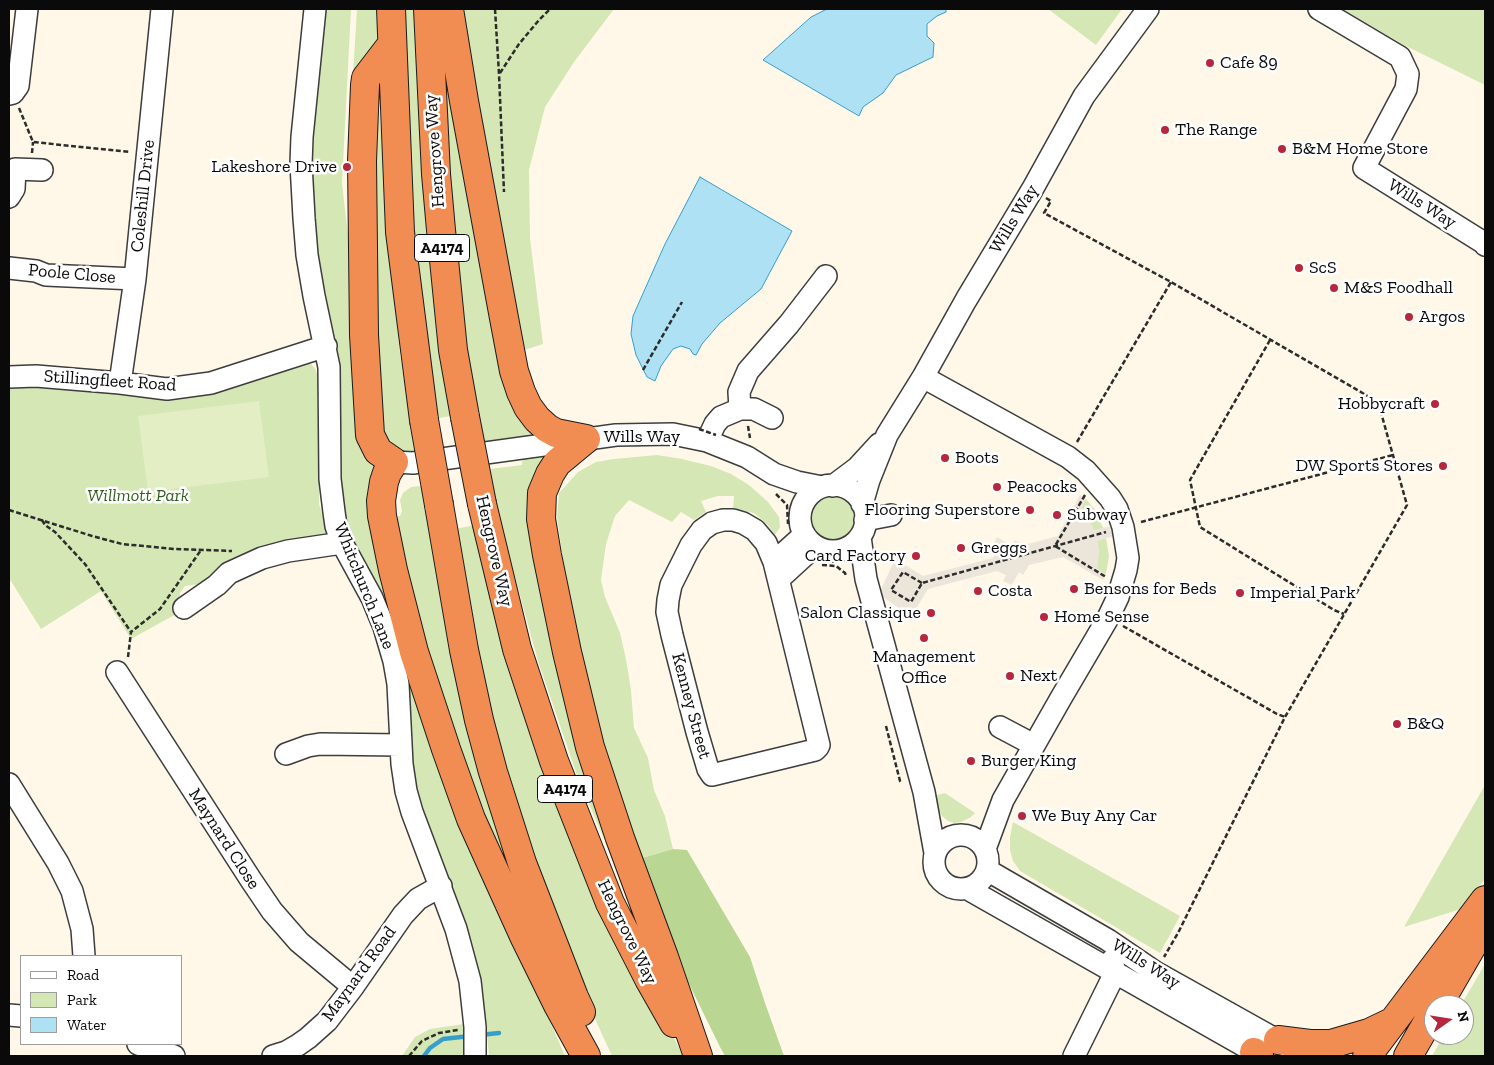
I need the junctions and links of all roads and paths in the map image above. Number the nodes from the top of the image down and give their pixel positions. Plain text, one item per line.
1 (27, 9) edge
2 (162, 9) edge
3 (315, 9) edge
4 (391, 9) edge
5 (428, 9) edge
6 (449, 9) edge
7 (495, 9) edge
8 (550, 9) edge
9 (1148, 9) edge
10 (1319, 9) edge
11 (392, 44) junction
12 (499, 74) junction
13 (11, 94) edge
14 (147, 154) junction
15 (42, 170) dead end
16 (9, 197) edge
17 (504, 198) dead end
18 (1044, 213) dead end
19 (1485, 245) edge
20 (9, 268) edge
21 (826, 276) dead end
22 (135, 280) junction
23 (1171, 282) junction
24 (682, 302) dead end
25 (1270, 340) junction
26 (326, 346) junction
27 (643, 370) dead end
28 (9, 377) edge
29 (923, 377) junction
30 (120, 383) junction
31 (740, 409) junction
32 (772, 418) dead end
33 (707, 435) junction
34 (888, 435) junction
35 (586, 439) junction
36 (1393, 454) junction
37 (747, 456) junction
38 (1068, 457) junction
39 (394, 462) junction
40 (774, 474) junction
41 (827, 486) junction
42 (1088, 490) dead end
43 (1196, 508) junction
44 (9, 510) edge
45 (891, 515) dead end
46 (42, 520) junction
47 (862, 520) junction
48 (1123, 527) junction
49 (806, 533) junction
50 (342, 543) junction
51 (1055, 546) junction
52 (201, 550) junction
53 (843, 550) junction
54 (235, 552) dead end
55 (777, 571) junction
56 (866, 579) junction
57 (1111, 580) dead end
58 (922, 583) junction
59 (184, 608) dead end
60 (1345, 614) junction
61 (1108, 618) junction
62 (131, 632) junction
63 (116, 672) joint
64 (1285, 716) junction
65 (1000, 727) dead end
66 (400, 745) junction
67 (1034, 745) junction
68 (286, 754) dead end
69 (9, 784) edge
70 (1003, 800) junction
71 (927, 807) junction
72 (956, 835) junction
73 (935, 853) junction
74 (986, 860) junction
75 (441, 886) junction
76 (968, 889) junction
77 (1485, 900) edge
78 (1485, 923) edge
79 (1108, 940) junction
80 (84, 955) edge
81 (1164, 958) dead end
82 (1115, 973) junction
83 (353, 987) junction
84 (1444, 995) edge
85 (1394, 1021) junction
86 (1424, 1028) edge
87 (475, 1029) junction
88 (140, 1045) edge
89 (1263, 1051) edge
90 (475, 1054) edge
91 (165, 1055) edge
92 (273, 1056) edge
93 (409, 1056) edge
94 (586, 1056) edge
95 (603, 1056) edge
96 (696, 1056) edge
97 (1074, 1056) edge
98 (1306, 1056) edge
99 (1367, 1056) edge
100 (1408, 1056) edge

1 - 13 street
2 - 14 street, Coleshill Drive
3 - 26 street, Whitchurch Lane
4 - 11 highway, A4174
5 - 96 highway, Hengrove Way / A4174, bridge
6 - 35 highway
7 - 12 path
8 - 12 path
9 - 29 street, Wills Way
10 - 19 street, Wills Way
11 - 39 highway
11 - 95 highway, A4174, bridge
12 - 17 path
13 - 14 path
14 - 22 street, Coleshill Drive
15 - 16 street
18 - 23 path
20 - 22 street, Poole Close
21 - 31 street
22 - 30 street, Coleshill Drive
23 - 25 path
23 - 38 path
24 - 27 path
25 - 36 path
25 - 43 path
26 - 30 street, Stillingfleet Road
26 - 50 street, Whitchurch Lane
28 - 30 street, Stillingfleet Road
29 - 34 street, Wills Way
29 - 38 street
31 - 32 street
31 - 33 street
31 - 37 path
33 - 35 street, Wills Way
33 - 37 street, Wills Way
34 - 41 street, Wills Way
34 - 47 street, Wills Way
35 - 39 street, Wills Way
35 - 96 highway
36 - 43 path
36 - 60 path
37 - 40 street, Wills Way
38 - 48 street
39 - 94 highway
40 - 41 street, Wills Way
40 - 49 street, Wills Way
41 - 47 street, Wills Way
41 - 49 street, Wills Way
42 - 51 path
43 - 48 path
43 - 60 path
44 - 46 path
45 - 47 street
46 - 52 path
46 - 62 path
47 - 53 street
47 - 56 street, Wills Way
48 - 51 path
48 - 61 street
49 - 53 street
49 - 55 street
50 - 59 street
50 - 66 street, Whitchurch Lane
51 - 57 path
51 - 58 path
52 - 54 path
52 - 62 path
53 - 56 street, Wills Way
55 - 55 street, Kenney Street
56 - 71 street, Wills Way
58 - 58 path
60 - 64 path
61 - 64 path
61 - 67 street
62 - 63 path
63 - 83 street, Maynard Close
64 - 81 path
65 - 67 street
66 - 68 street
66 - 75 street, Whitchurch Lane
67 - 70 street
69 - 80 street
70 - 72 street
70 - 74 street
71 - 72 street, Wills Way
71 - 73 street, Wills Way
72 - 73 street
72 - 74 street
73 - 76 street
74 - 76 street
74 - 79 street, Wills Way
75 - 83 street, Maynard Road
75 - 87 street, Whitchurch Lane
76 - 82 street, Wills Way
77 - 85 highway
78 - 84 highway
79 - 82 street
79 - 89 street, Wills Way
82 - 89 street, Wills Way
82 - 97 street
83 - 92 street, Maynard Road
85 - 89 highway
85 - 99 highway
86 - 100 highway
87 - 90 street, Whitchurch Lane
87 - 93 path
88 - 91 street
89 - 98 street, Wills Way

